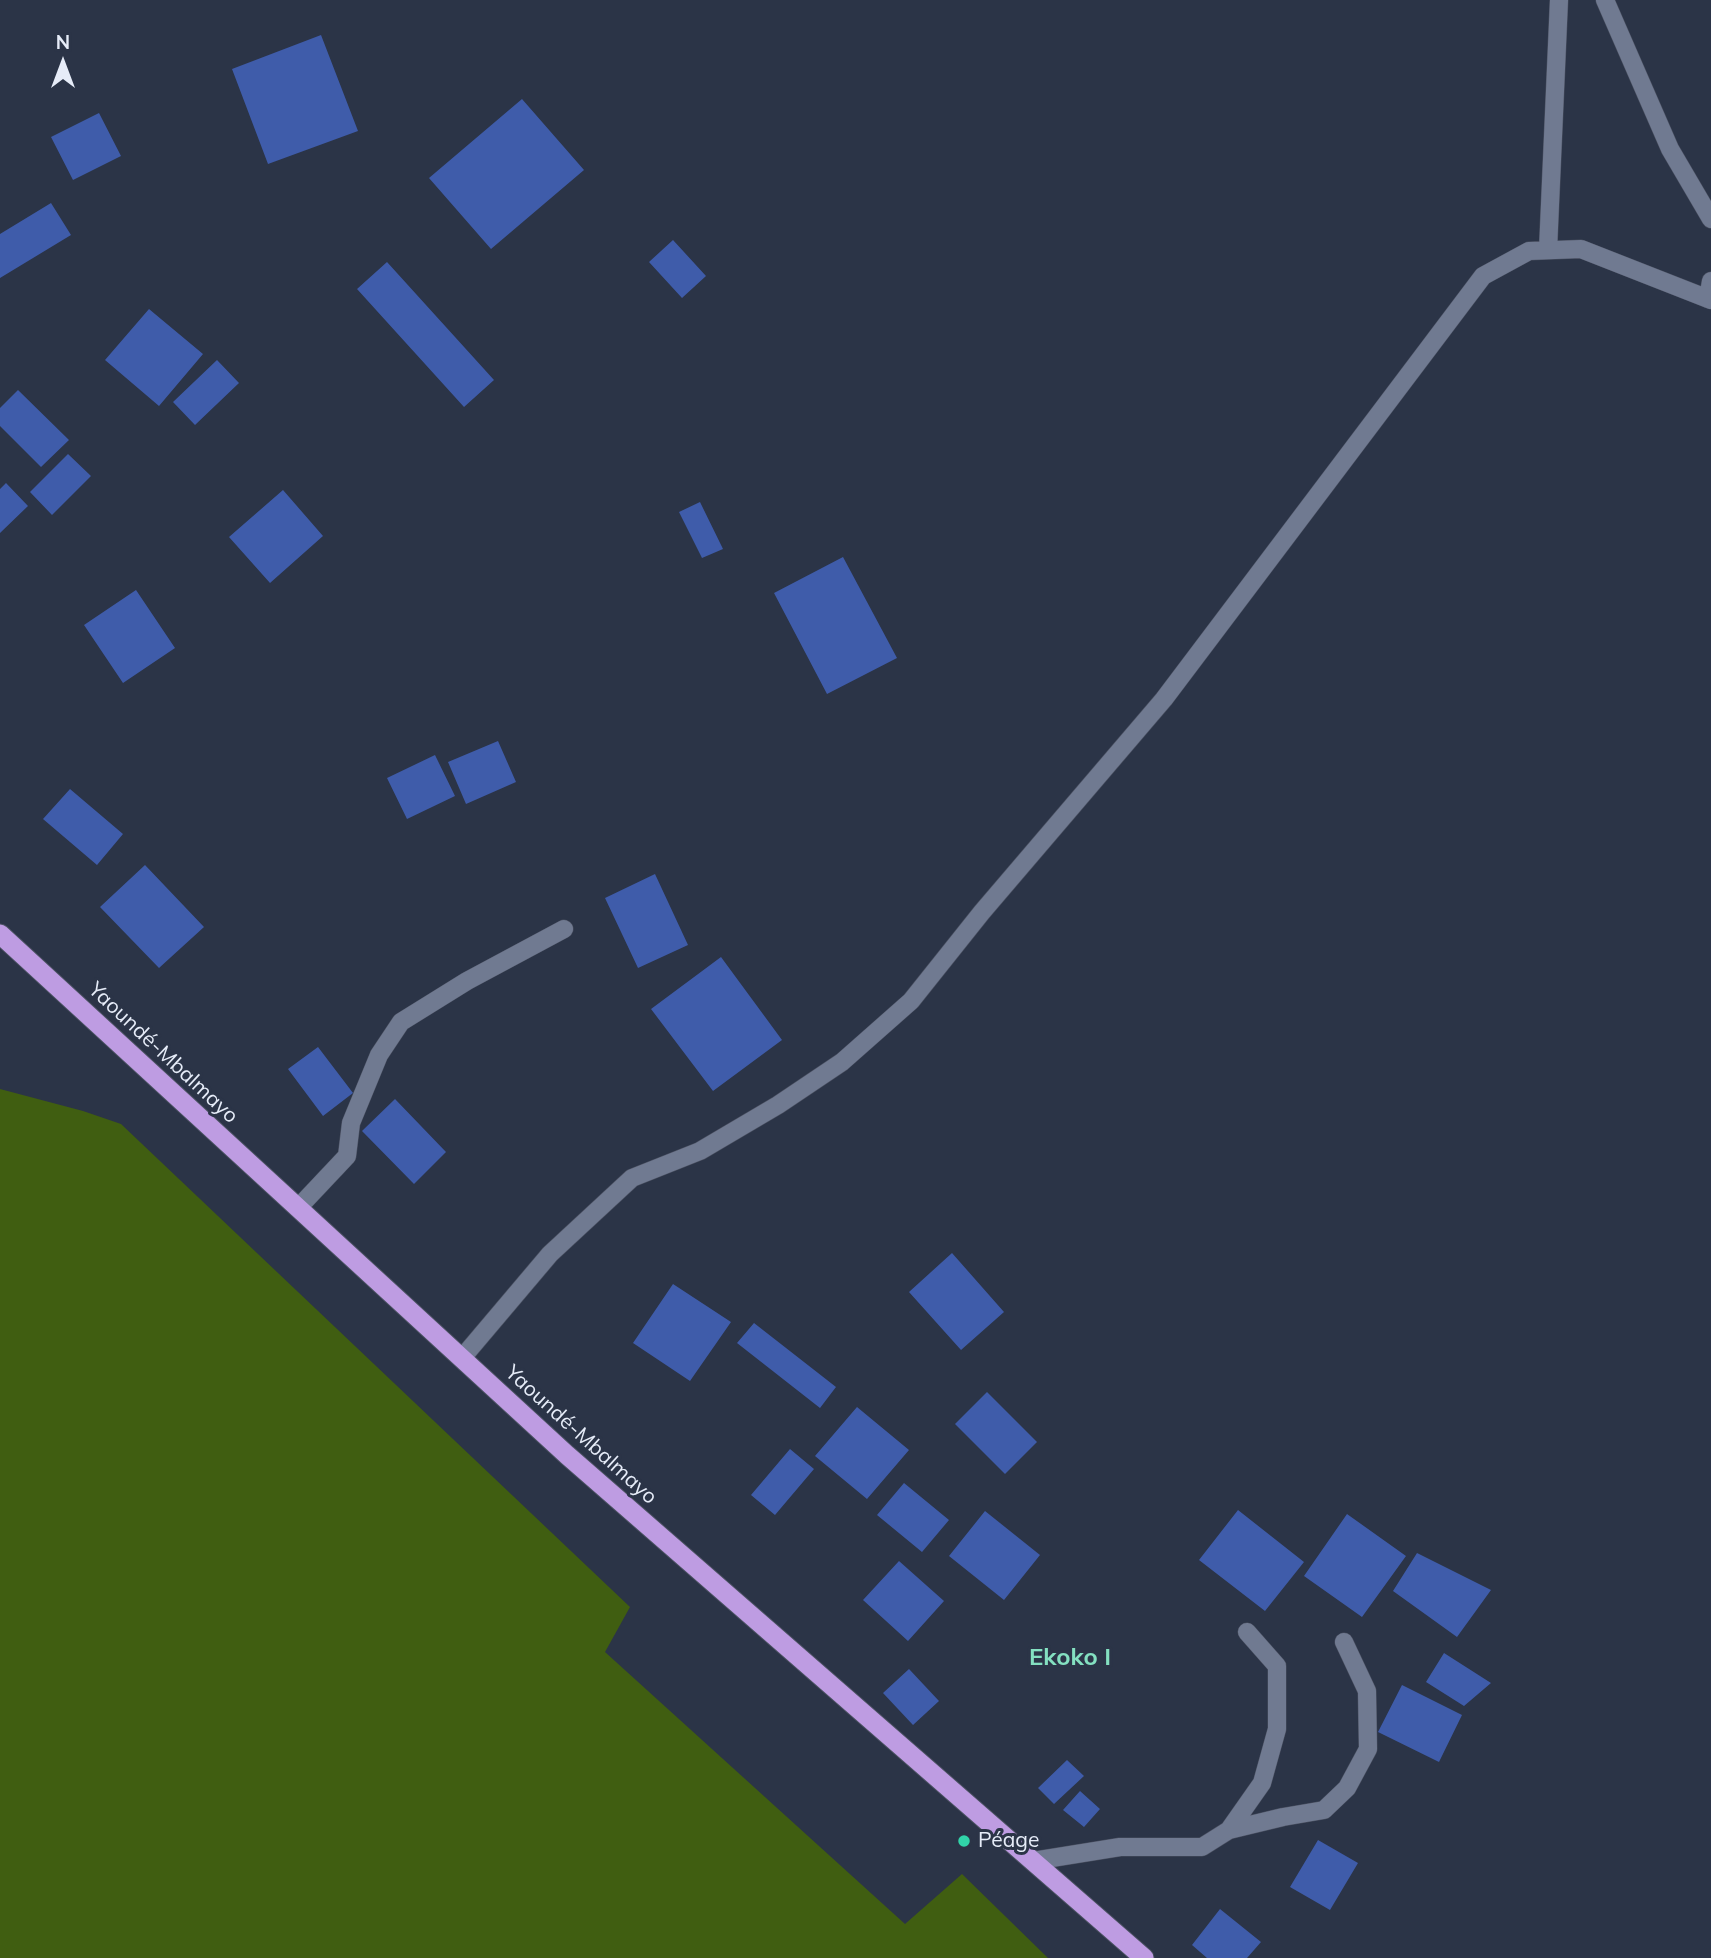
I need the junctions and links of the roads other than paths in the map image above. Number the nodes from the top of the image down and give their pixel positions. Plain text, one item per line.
1 (1559, 0) edge
2 (1605, 0) edge
3 (1711, 219) edge
4 (1548, 250) junction
5 (1710, 293) edge
6 (564, 929) dead end
7 (0, 934) edge
8 (298, 1208) junction
9 (462, 1359) junction
10 (1247, 1632) dead end
11 (1344, 1643) dead end
12 (1229, 1830) junction
13 (1033, 1861) junction
14 (1144, 1958) edge

1 - 4 street
2 - 3 street
4 - 5 street
4 - 9 street
6 - 8 street
7 - 8 highway, Yaoundé-Mbalmayo
8 - 9 highway, Yaoundé-Mbalmayo
9 - 13 highway, Yaoundé-Mbalmayo
10 - 12 street
11 - 12 street
12 - 13 street
13 - 14 highway, Yaoundé-Mbalmayo

